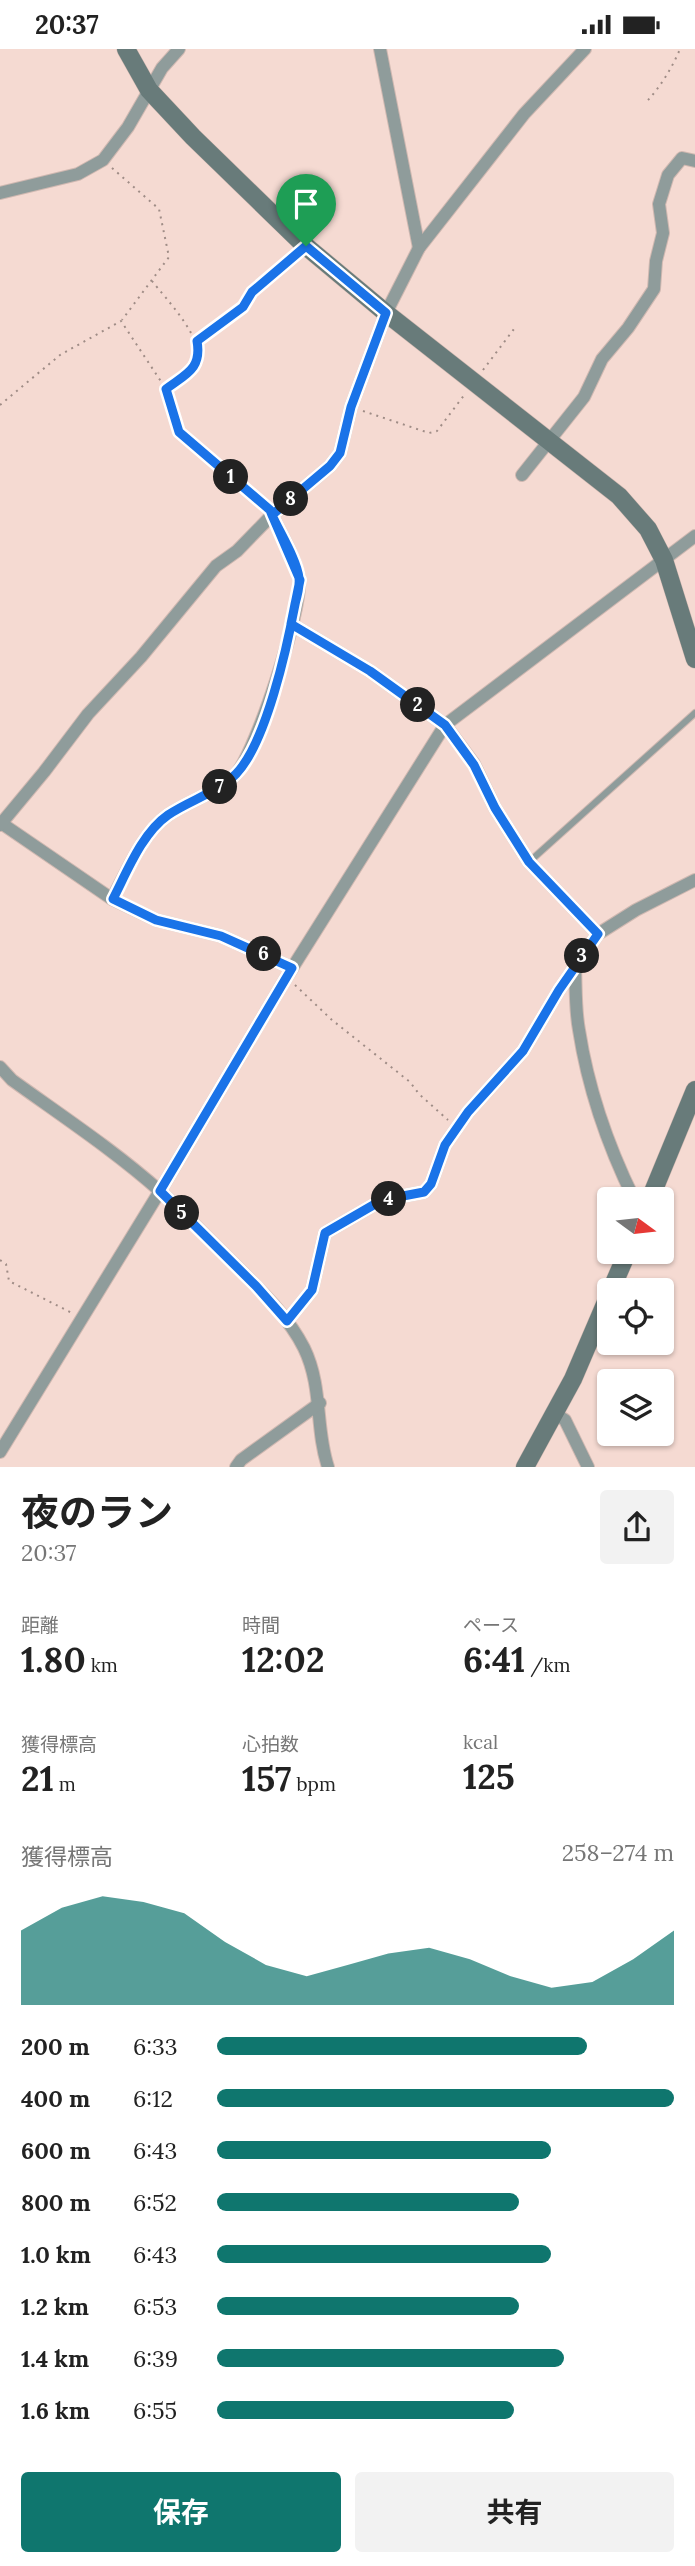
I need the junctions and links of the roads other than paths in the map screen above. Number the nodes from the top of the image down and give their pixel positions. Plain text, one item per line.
1 (126, 49) edge
2 (179, 49) edge
3 (380, 49) edge
4 (584, 49) edge
5 (149, 90) junction
6 (695, 161) edge
7 (0, 193) edge
8 (419, 248) junction
9 (386, 313) junction
10 (549, 440) junction
11 (522, 475) dead end
12 (272, 515) junction
13 (695, 536) edge
14 (664, 559) junction
15 (291, 624) junction
16 (695, 659) edge
17 (695, 713) edge
18 (445, 725) junction
19 (1, 824) edge
20 (529, 862) junction
21 (695, 880) edge
22 (113, 899) junction
23 (598, 934) junction
24 (575, 965) junction
25 (289, 973) junction
26 (0, 1067) edge
27 (695, 1090) edge
28 (628, 1187) edge
29 (655, 1187) edge
30 (160, 1191) junction
31 (287, 1321) junction
32 (597, 1323) edge
33 (320, 1403) junction
34 (555, 1413) junction
35 (0, 1452) edge
36 (236, 1467) edge
37 (328, 1467) edge
38 (525, 1467) edge
39 (588, 1467) edge

1 - 5 street
2 - 5 street
3 - 8 street
4 - 8 street
5 - 7 street
5 - 9 street
6 - 10 street
8 - 9 street
9 - 10 street
9 - 12 street
10 - 11 street
10 - 14 street
12 - 15 street
12 - 19 street
13 - 14 street
14 - 16 street
14 - 18 street
15 - 18 street
15 - 22 street
17 - 20 lane
18 - 20 street
18 - 25 street
19 - 22 street
20 - 23 street
21 - 23 street
22 - 25 street
23 - 24 street
24 - 28 street
24 - 31 street
25 - 30 street
26 - 30 street
27 - 29 street
30 - 31 street
30 - 35 street
31 - 33 street
32 - 34 street
33 - 36 street
33 - 37 street
34 - 38 street
34 - 39 street

